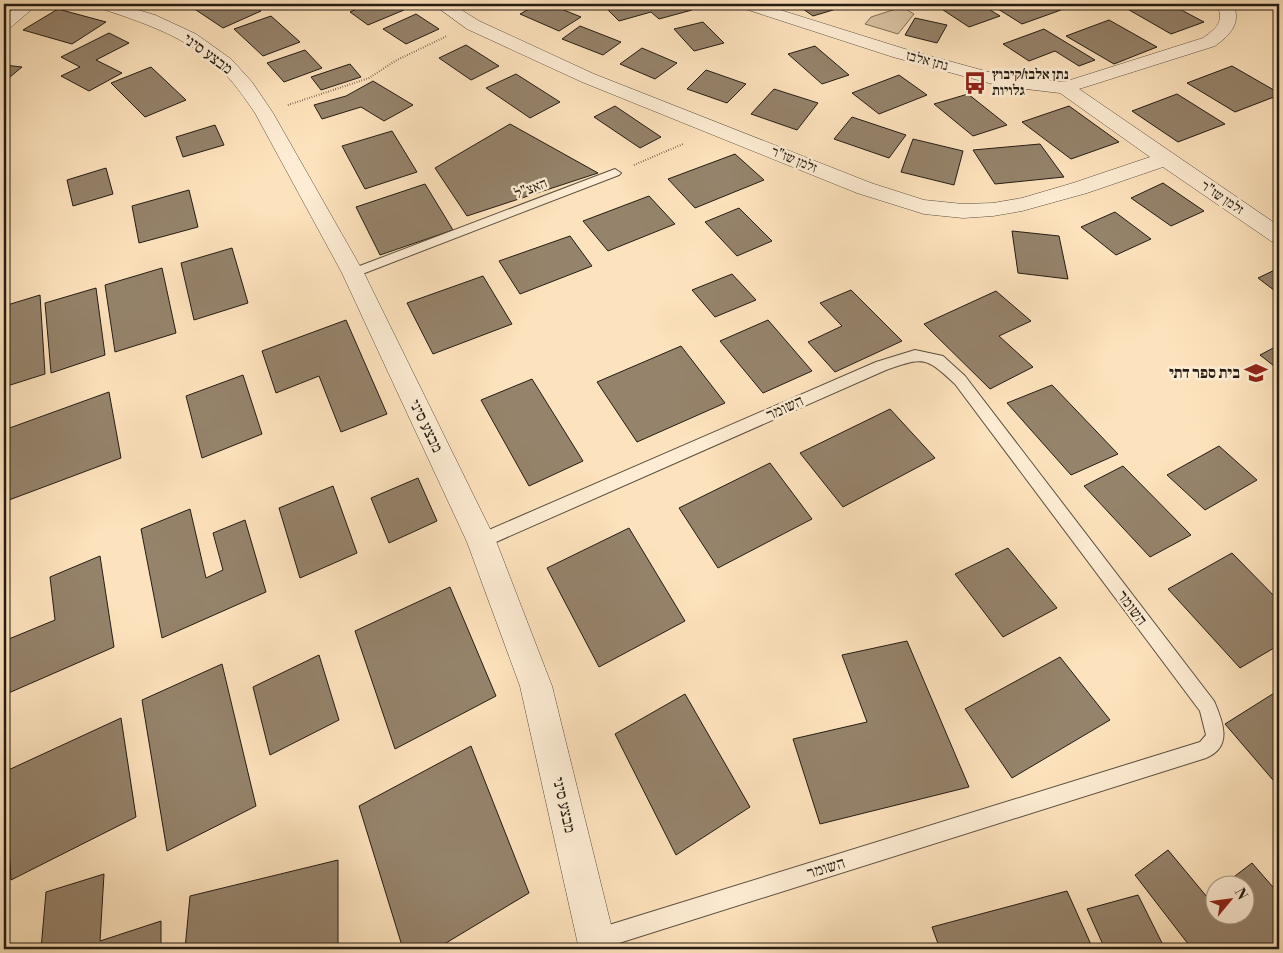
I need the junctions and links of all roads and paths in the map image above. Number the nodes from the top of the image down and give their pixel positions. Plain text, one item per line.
1 (30, 4) edge
2 (102, 4) edge
3 (441, 4) edge
4 (499, 4) edge
5 (745, 4) edge
6 (1225, 4) edge
7 (4, 24) edge
8 (473, 25) junction
9 (1065, 88) junction
10 (264, 113) junction
11 (718, 129) junction
12 (1165, 159) junction
13 (615, 173) joint
14 (1279, 236) edge
15 (353, 273) junction
16 (481, 541) junction
17 (597, 945) edge

1 - 7 street
2 - 10 street, מבצע סיני
3 - 8 street, זלמן שז"ר
4 - 8 path
5 - 9 street, נתן אלבז
6 - 9 street, נתן אלבז
8 - 10 path
8 - 11 street, זלמן שז"ר
9 - 12 street, זלמן שז"ר
10 - 15 street, מבצע סיני
11 - 12 street, זלמן שז"ר
11 - 13 path
12 - 14 street, זלמן שז"ר
13 - 15 lane, האצ"ל
15 - 16 street, מבצע סיני
16 - 17 street, מבצע סיני
16 - 17 lane, השומר

